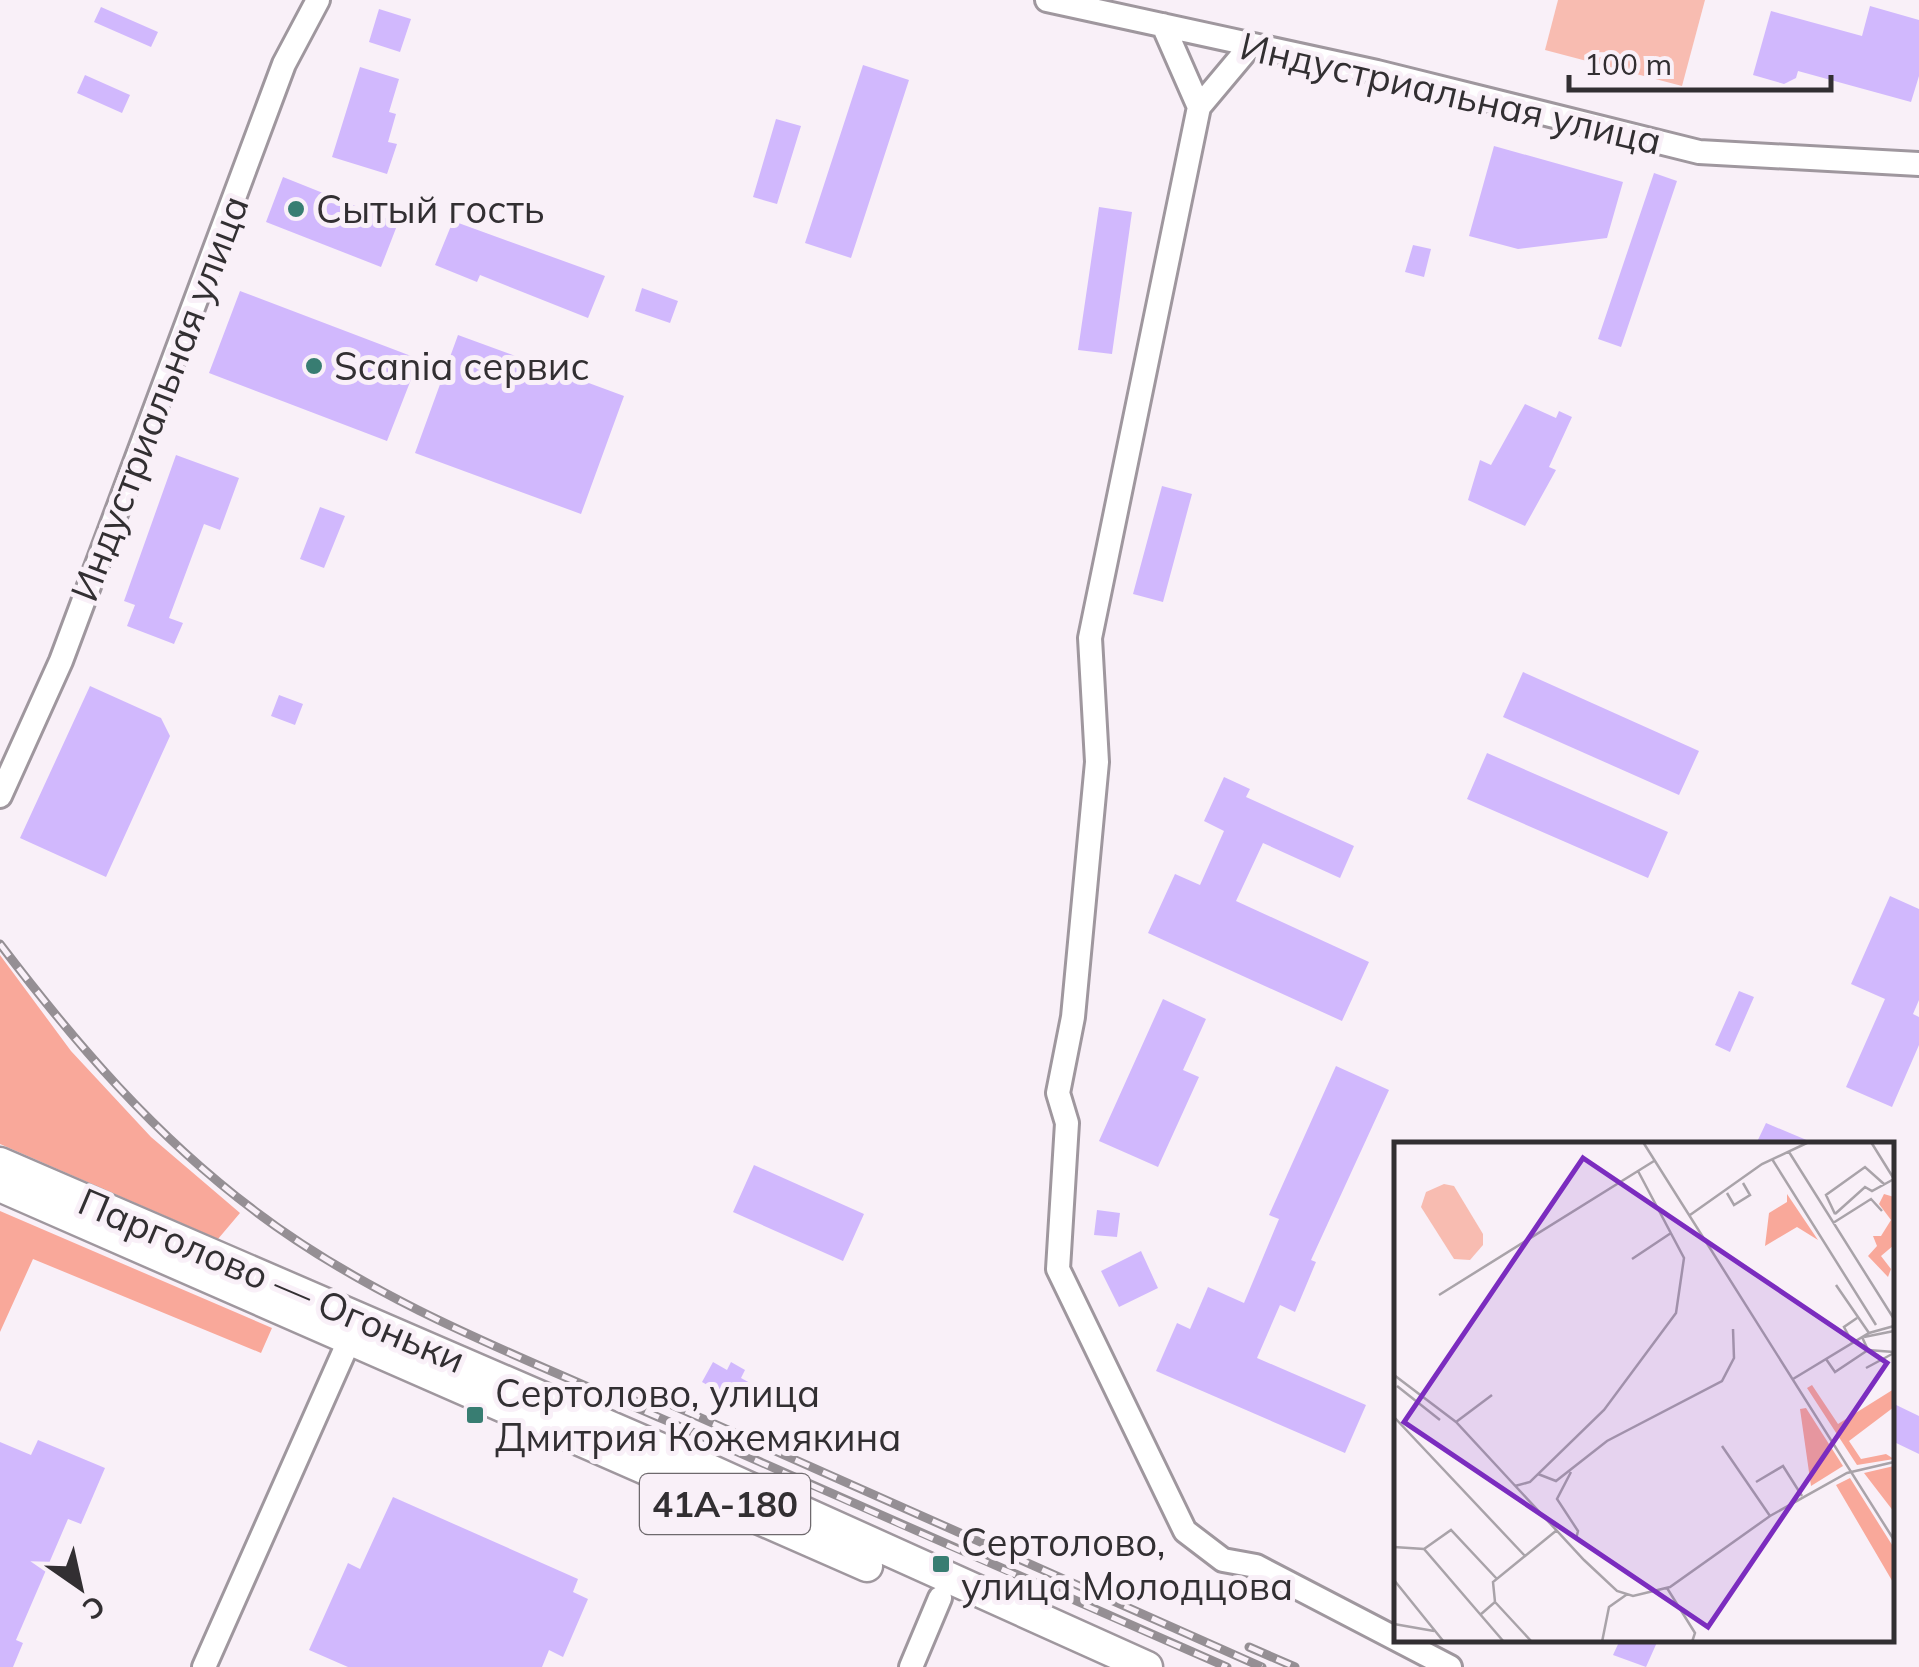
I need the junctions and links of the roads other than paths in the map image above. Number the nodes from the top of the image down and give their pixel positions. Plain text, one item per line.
1 (318, 0) edge
2 (1047, 0) edge
3 (1163, 25) junction
4 (1251, 45) junction
5 (1199, 107) junction
6 (1919, 164) edge
7 (0, 796) edge
8 (0, 1162) edge
9 (0, 1186) edge
10 (355, 1328) junction
11 (940, 1598) junction
12 (1394, 1638) edge
13 (1402, 1642) edge
14 (204, 1667) edge
15 (911, 1667) edge
16 (1100, 1667) edge
17 (1147, 1667) edge
18 (1450, 1667) edge

1 - 7 street, Индустриальная улица
2 - 3 street, Индустриальная улица
3 - 4 street, Индустриальная улица
3 - 5 street
4 - 5 street
4 - 6 street, Индустриальная улица
5 - 12 street
8 - 10 main road, Парголово — Огоньки / 41А-180
9 - 10 main road, Парголово — Огоньки / 41А-180
10 - 11 main road, Парголово — Огоньки / 41А-180
10 - 14 street
10 - 17 main road, Парголово — Огоньки / 41А-180
11 - 15 street
11 - 16 main road, Парголово — Огоньки / 41А-180
13 - 18 street

